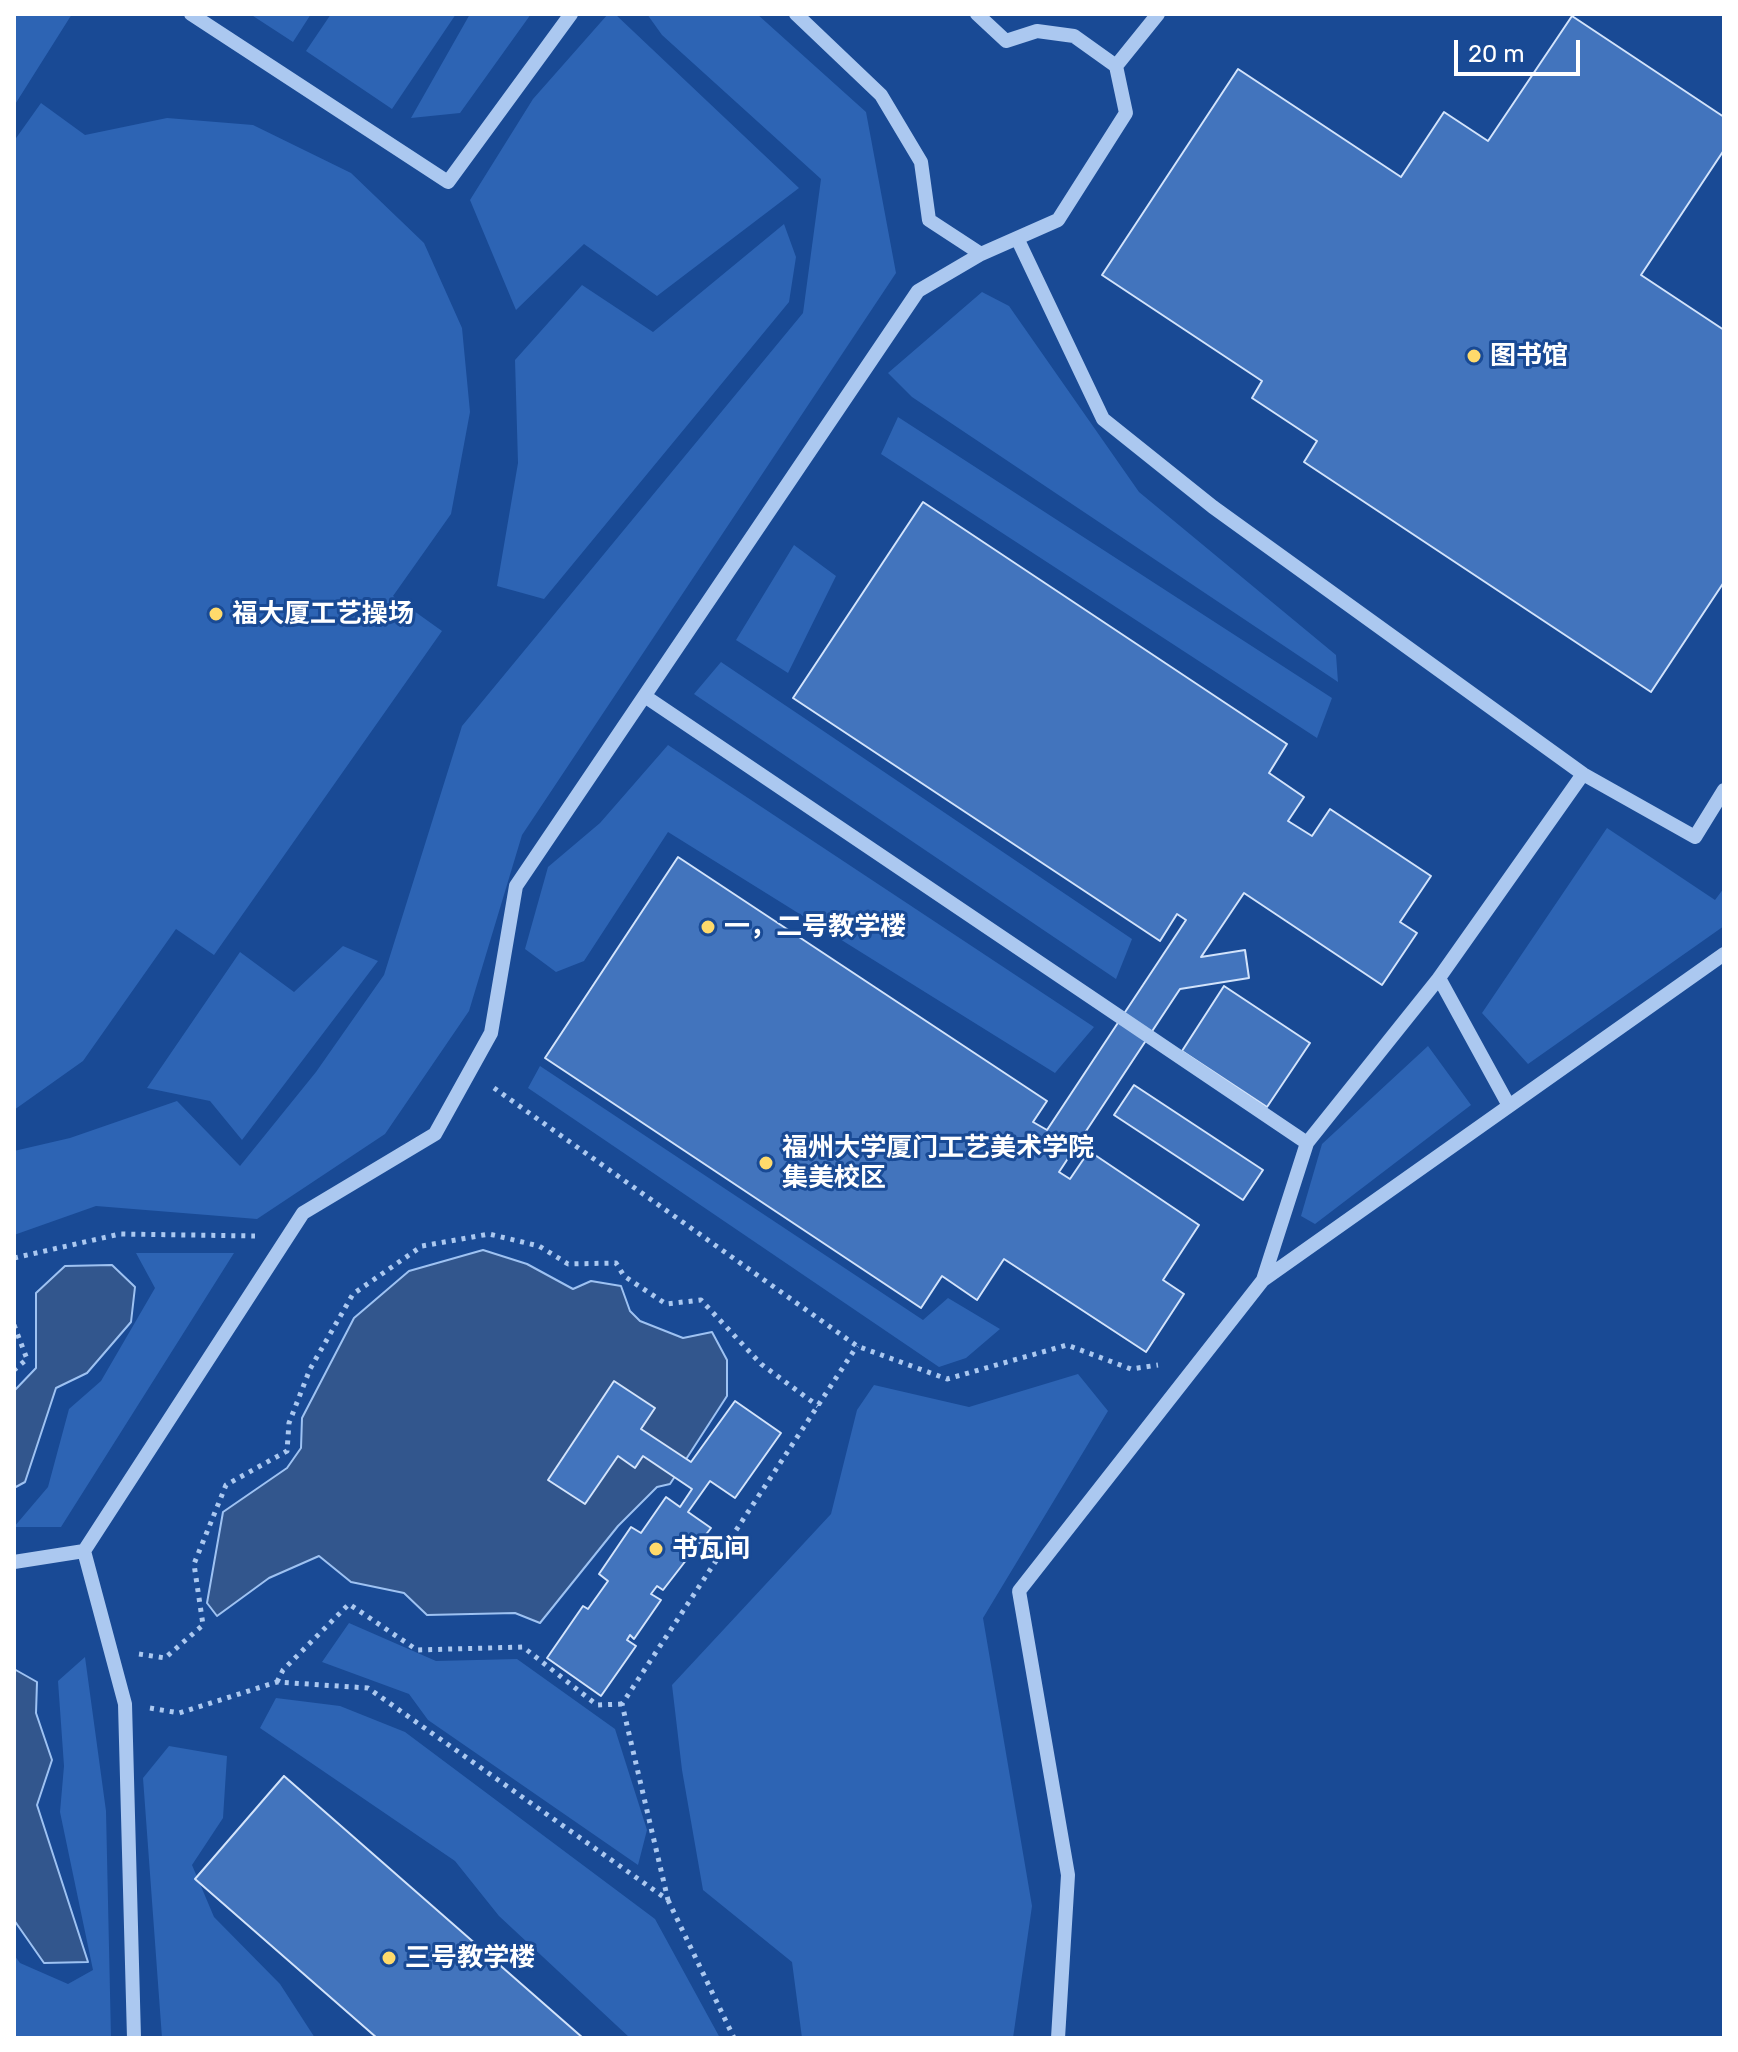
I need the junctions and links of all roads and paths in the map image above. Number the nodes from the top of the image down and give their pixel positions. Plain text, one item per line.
1 (191, 14) edge
2 (571, 14) edge
3 (796, 14) edge
4 (977, 14) edge
5 (1158, 14) edge
6 (1116, 66) junction
7 (1017, 238) junction
8 (981, 254) junction
9 (646, 697) junction
10 (1583, 774) junction
11 (1724, 790) edge
12 (1724, 954) edge
13 (1439, 978) junction
14 (470, 1071) junction
15 (1508, 1104) junction
16 (1307, 1143) junction
17 (288, 1237) junction
18 (14, 1258) edge
19 (1263, 1280) junction
20 (14, 1325) edge
21 (857, 1346) junction
22 (1202, 1358) junction
23 (14, 1370) edge
24 (818, 1406) junction
25 (84, 1551) junction
26 (14, 1562) edge
27 (111, 1650) junction
28 (277, 1682) junction
29 (125, 1704) junction
30 (622, 1704) junction
31 (668, 1900) junction
32 (134, 2038) edge
33 (734, 2038) edge
34 (1058, 2038) edge

1 - 2 street
3 - 8 street
4 - 6 street
5 - 6 street
6 - 7 street
7 - 8 street
7 - 10 street
8 - 9 street
9 - 14 street
9 - 16 street
10 - 11 street
10 - 13 street
12 - 15 street
13 - 15 street
13 - 16 street
14 - 17 street
14 - 21 path
15 - 19 street
16 - 19 street
17 - 18 path
17 - 25 street
19 - 22 street
20 - 23 path
21 - 22 path
21 - 24 path
22 - 34 street
24 - 27 path
24 - 30 path
25 - 26 street
25 - 27 street
27 - 29 street
28 - 29 path
28 - 30 path
28 - 31 path
29 - 32 street
30 - 31 path
31 - 33 path

